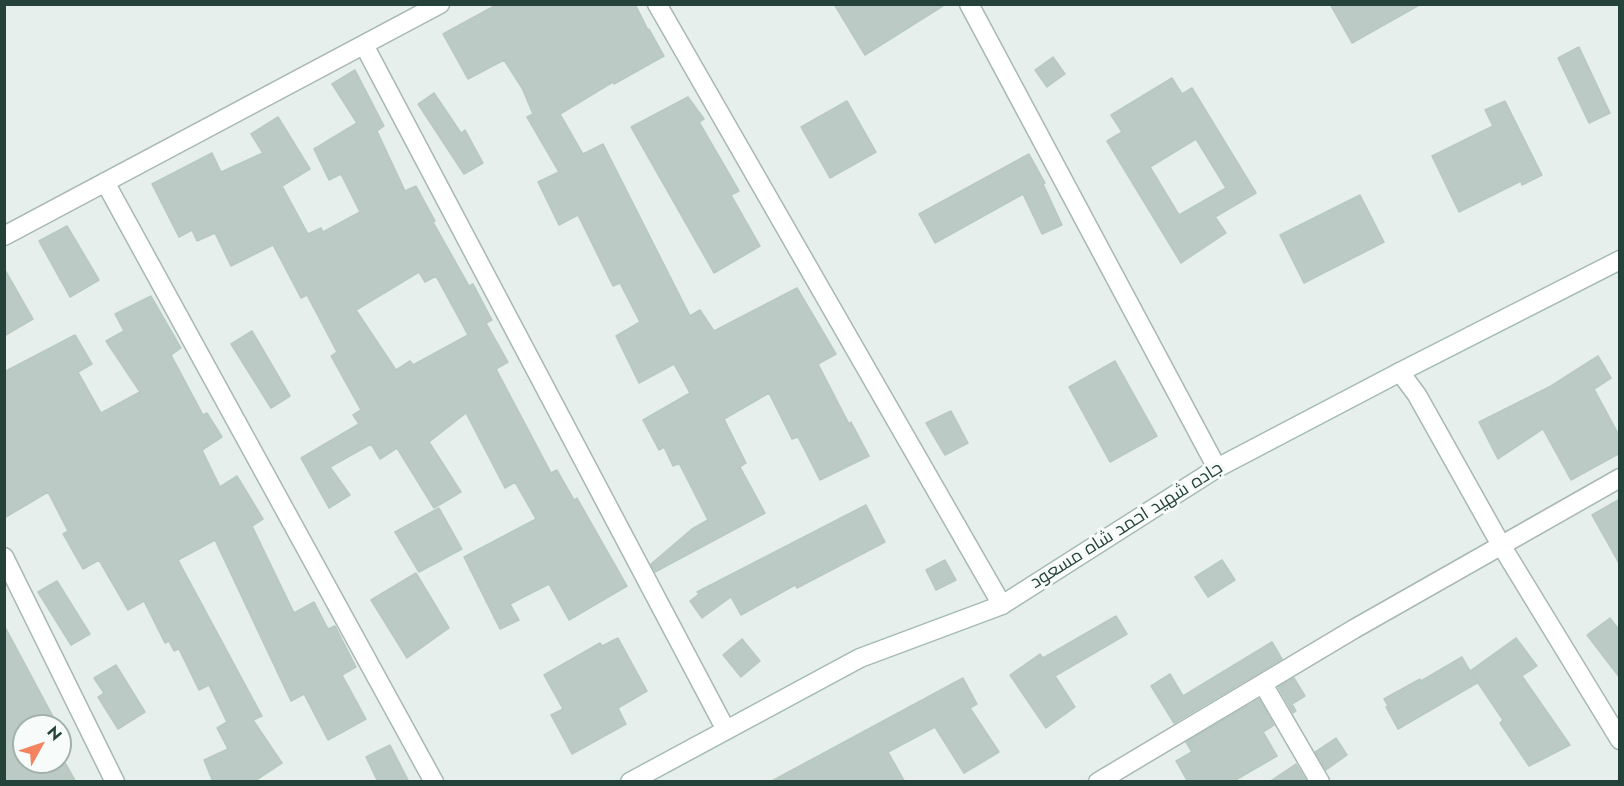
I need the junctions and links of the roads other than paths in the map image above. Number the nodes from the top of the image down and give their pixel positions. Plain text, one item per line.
1 (440, 4) edge
2 (657, 4) edge
3 (969, 4) edge
4 (364, 45) junction
5 (105, 182) junction
6 (4, 236) edge
7 (1620, 260) edge
8 (1400, 372) junction
9 (1217, 468) junction
10 (1620, 478) edge
11 (1501, 545) junction
12 (4, 557) edge
13 (1002, 604) junction
14 (1263, 684) junction
15 (726, 730) junction
16 (1620, 740) edge
17 (115, 782) edge
18 (434, 782) edge
19 (630, 782) edge
20 (1098, 782) edge
21 (1320, 782) edge

1 - 4 street
2 - 13 street
3 - 9 street
4 - 5 street
4 - 15 street
5 - 6 street
5 - 18 street
7 - 8 street, جاده شهيد احمد شاه مسعود
8 - 9 street, جاده شهيد احمد شاه مسعود
8 - 11 street
9 - 13 street, جاده شهيد احمد شاه مسعود
10 - 11 street
11 - 14 street
11 - 16 street
12 - 17 street
13 - 15 street, جاده شهيد احمد شاه مسعود
14 - 20 street
14 - 21 street
15 - 19 street, جاده شهيد احمد شاه مسعود

